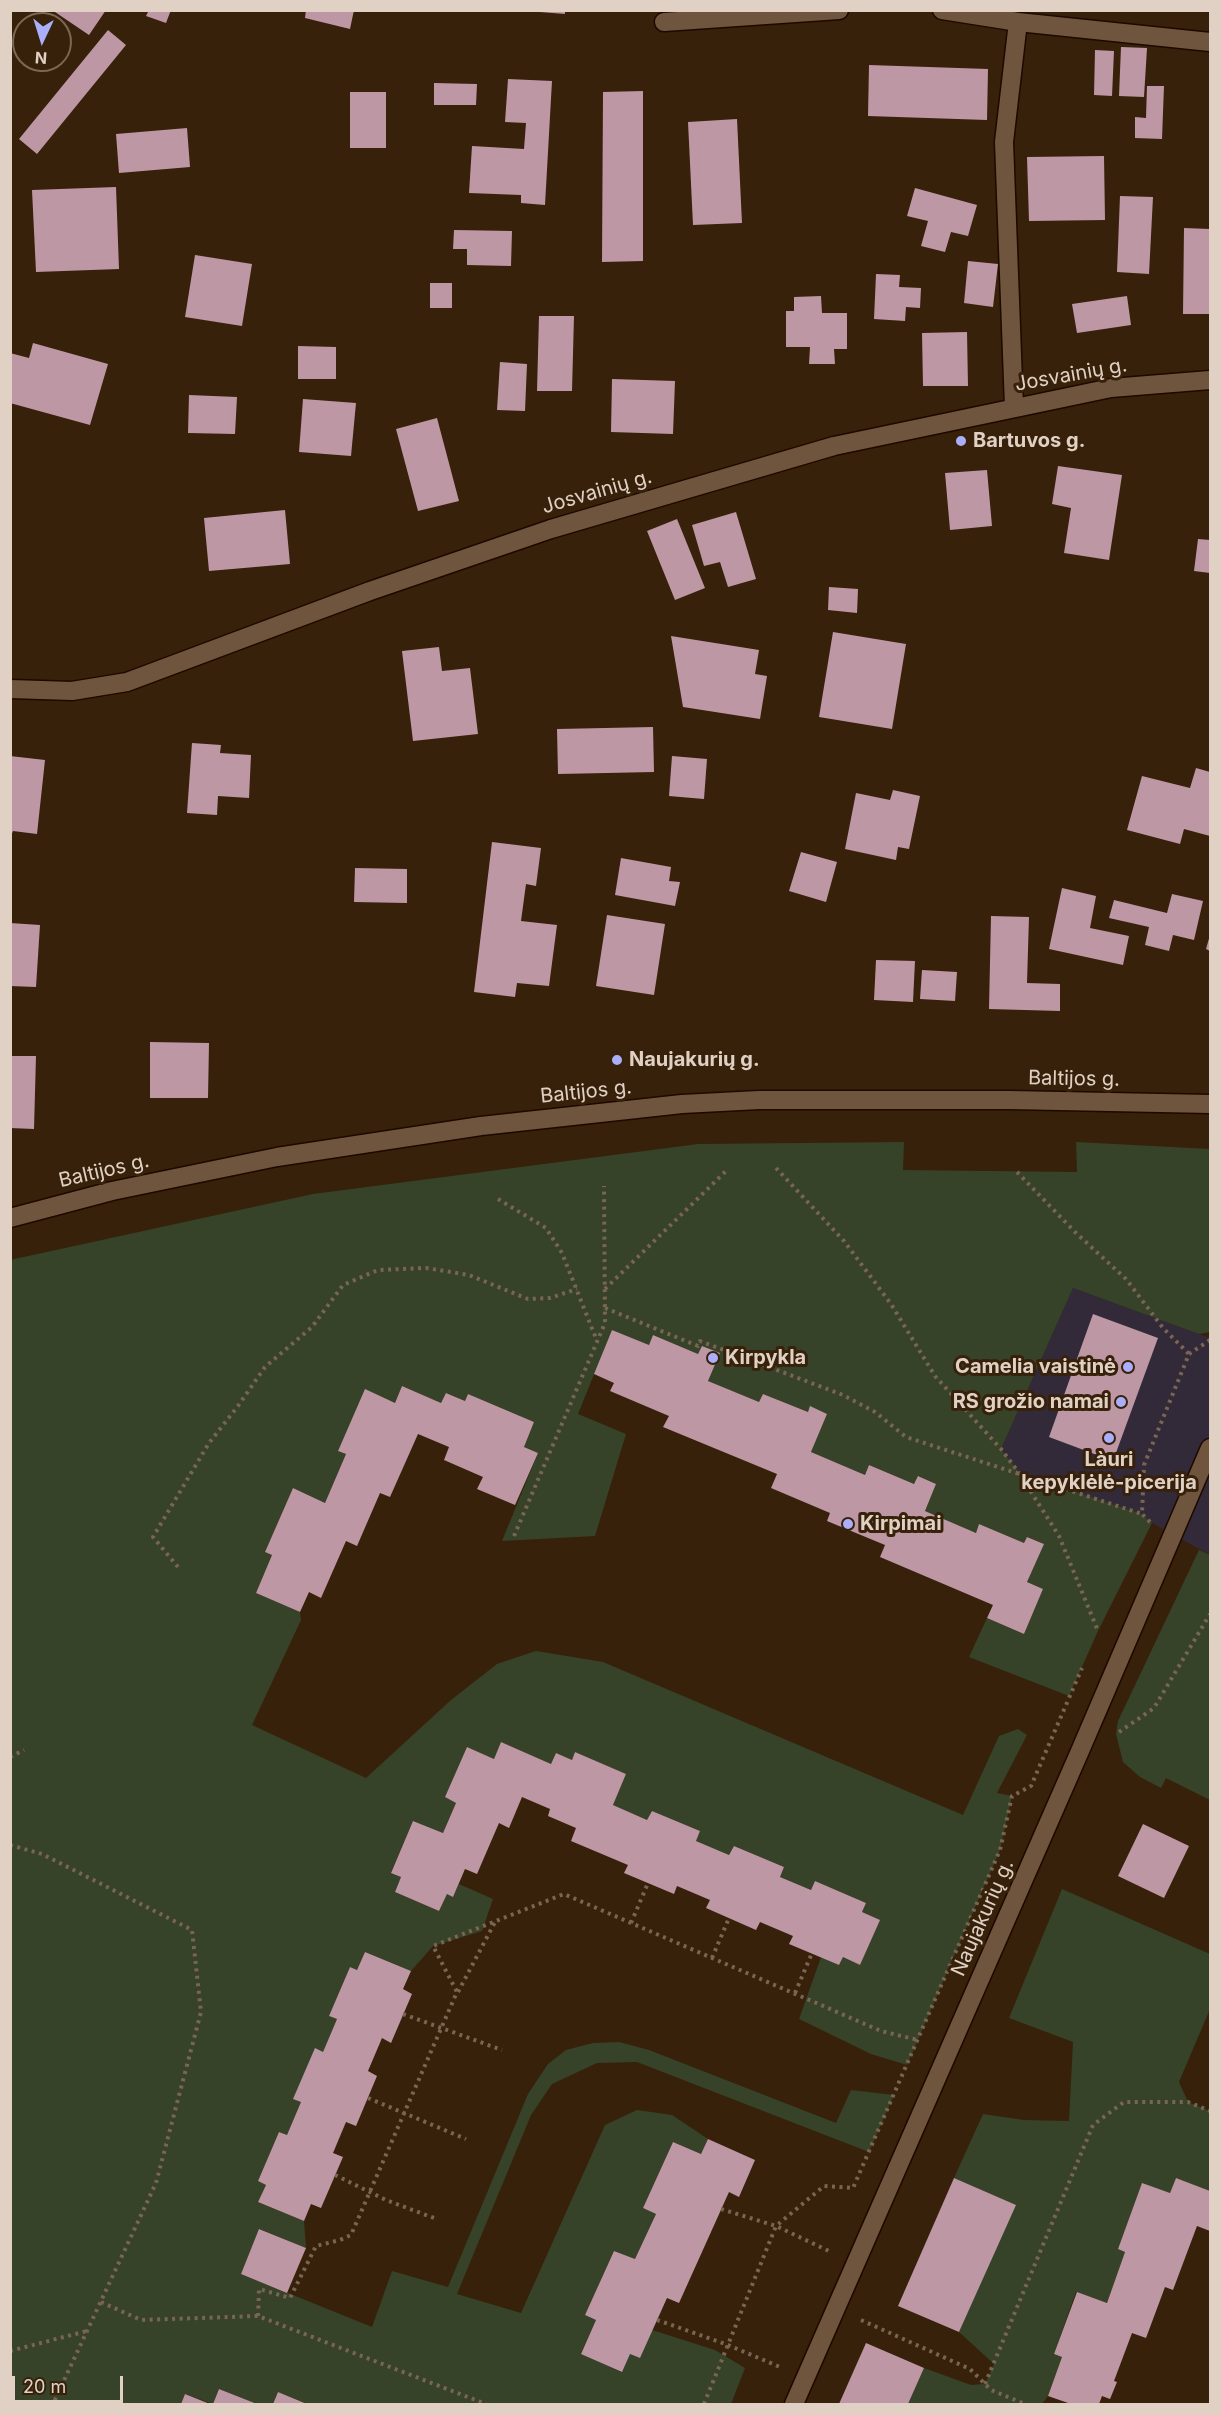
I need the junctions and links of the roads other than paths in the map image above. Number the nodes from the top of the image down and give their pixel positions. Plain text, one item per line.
1 (839, 10) edge
2 (942, 10) edge
3 (664, 22) dead end
4 (1018, 22) junction
5 (1210, 42) edge
6 (1210, 380) edge
7 (1014, 407) junction
8 (10, 689) edge
9 (1210, 1104) edge
10 (10, 1218) edge
11 (1210, 1448) edge
12 (794, 2404) edge

1 - 3 street
2 - 4 street
4 - 5 street
4 - 7 street
6 - 7 street, Josvainių g.
7 - 8 street, Josvainių g.
9 - 10 street, Baltijos g.
11 - 12 street, Naujakurių g.

